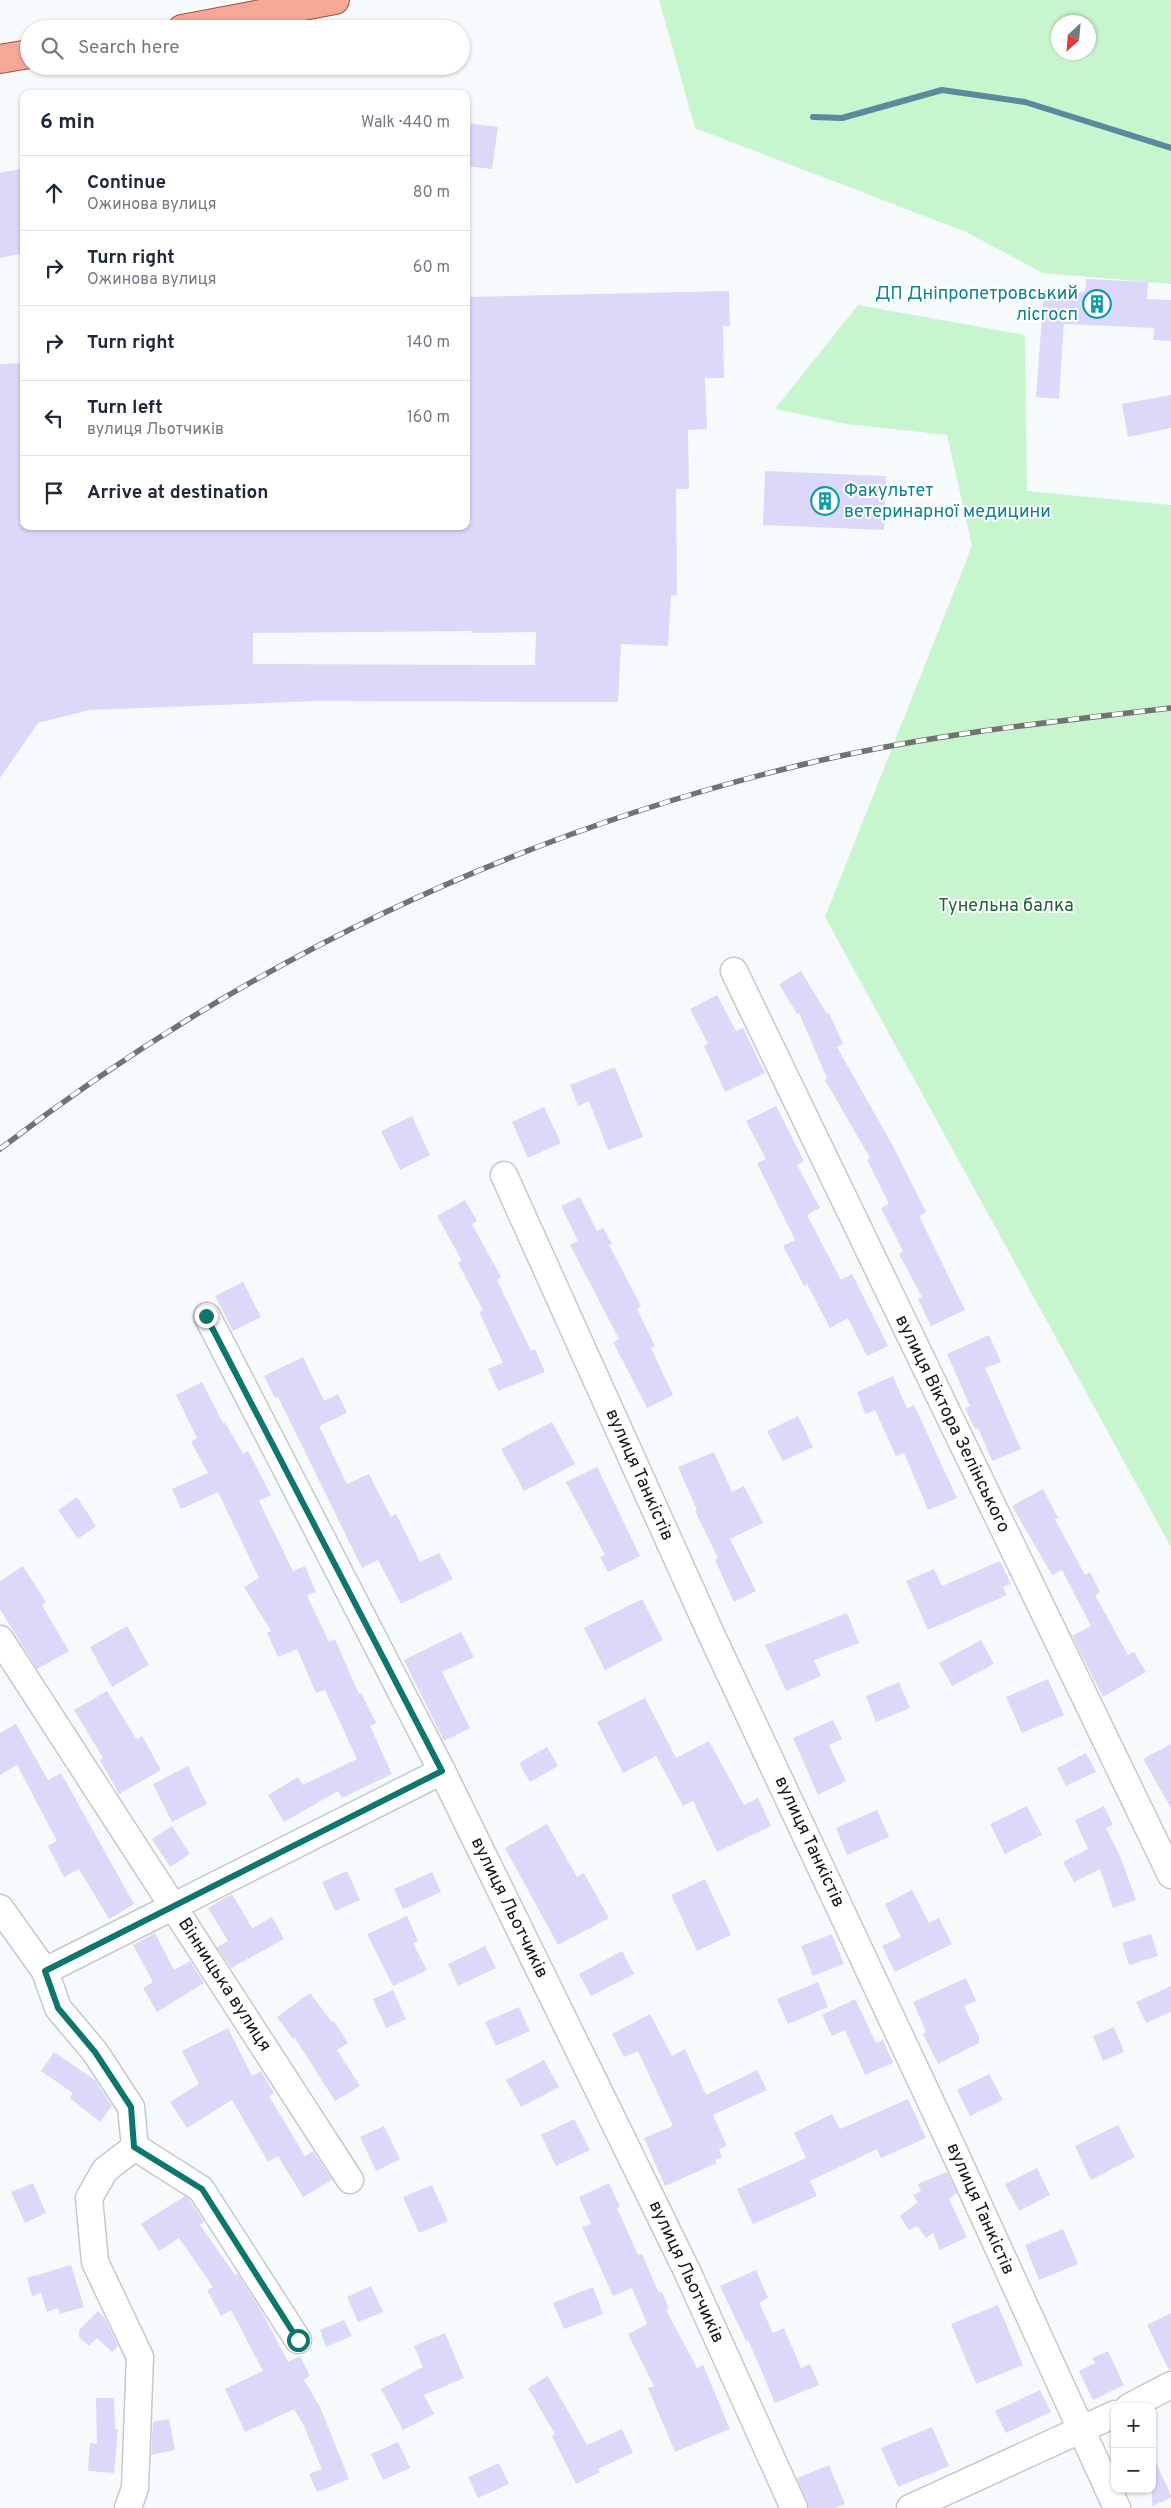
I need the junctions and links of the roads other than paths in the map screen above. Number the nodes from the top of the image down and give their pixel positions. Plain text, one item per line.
1 (335, 0) edge
2 (229, 20) edge
3 (20, 56) edge
4 (0, 59) edge
5 (734, 971) dead end
6 (504, 1175) dead end
7 (206, 1316) dead end
8 (0, 1639) edge
9 (442, 1771) junction
10 (1171, 1875) edge
11 (172, 1905) junction
12 (0, 1908) edge
13 (45, 1971) junction
14 (134, 2147) junction
15 (350, 2180) dead end
16 (298, 2340) dead end
17 (1171, 2385) edge
18 (1136, 2403) edge
19 (1111, 2416) edge
20 (1081, 2431) junction
21 (128, 2508) edge
22 (794, 2508) edge
23 (910, 2508) edge
24 (1117, 2508) edge

1 - 2 main road
3 - 4 main road
5 - 10 street, вулиця Віктора Зелінського
6 - 20 street, вулиця Танкістів
7 - 9 street, вулиця Льотчиків
8 - 11 street, Вінницька вулиця
9 - 11 street
9 - 22 street, вулиця Льотчиків
11 - 13 street
11 - 15 street, Вінницька вулиця
12 - 13 street
13 - 14 street
14 - 16 street
14 - 21 street
17 - 18 street
19 - 20 street
20 - 23 street
20 - 24 street, вулиця Танкістів

